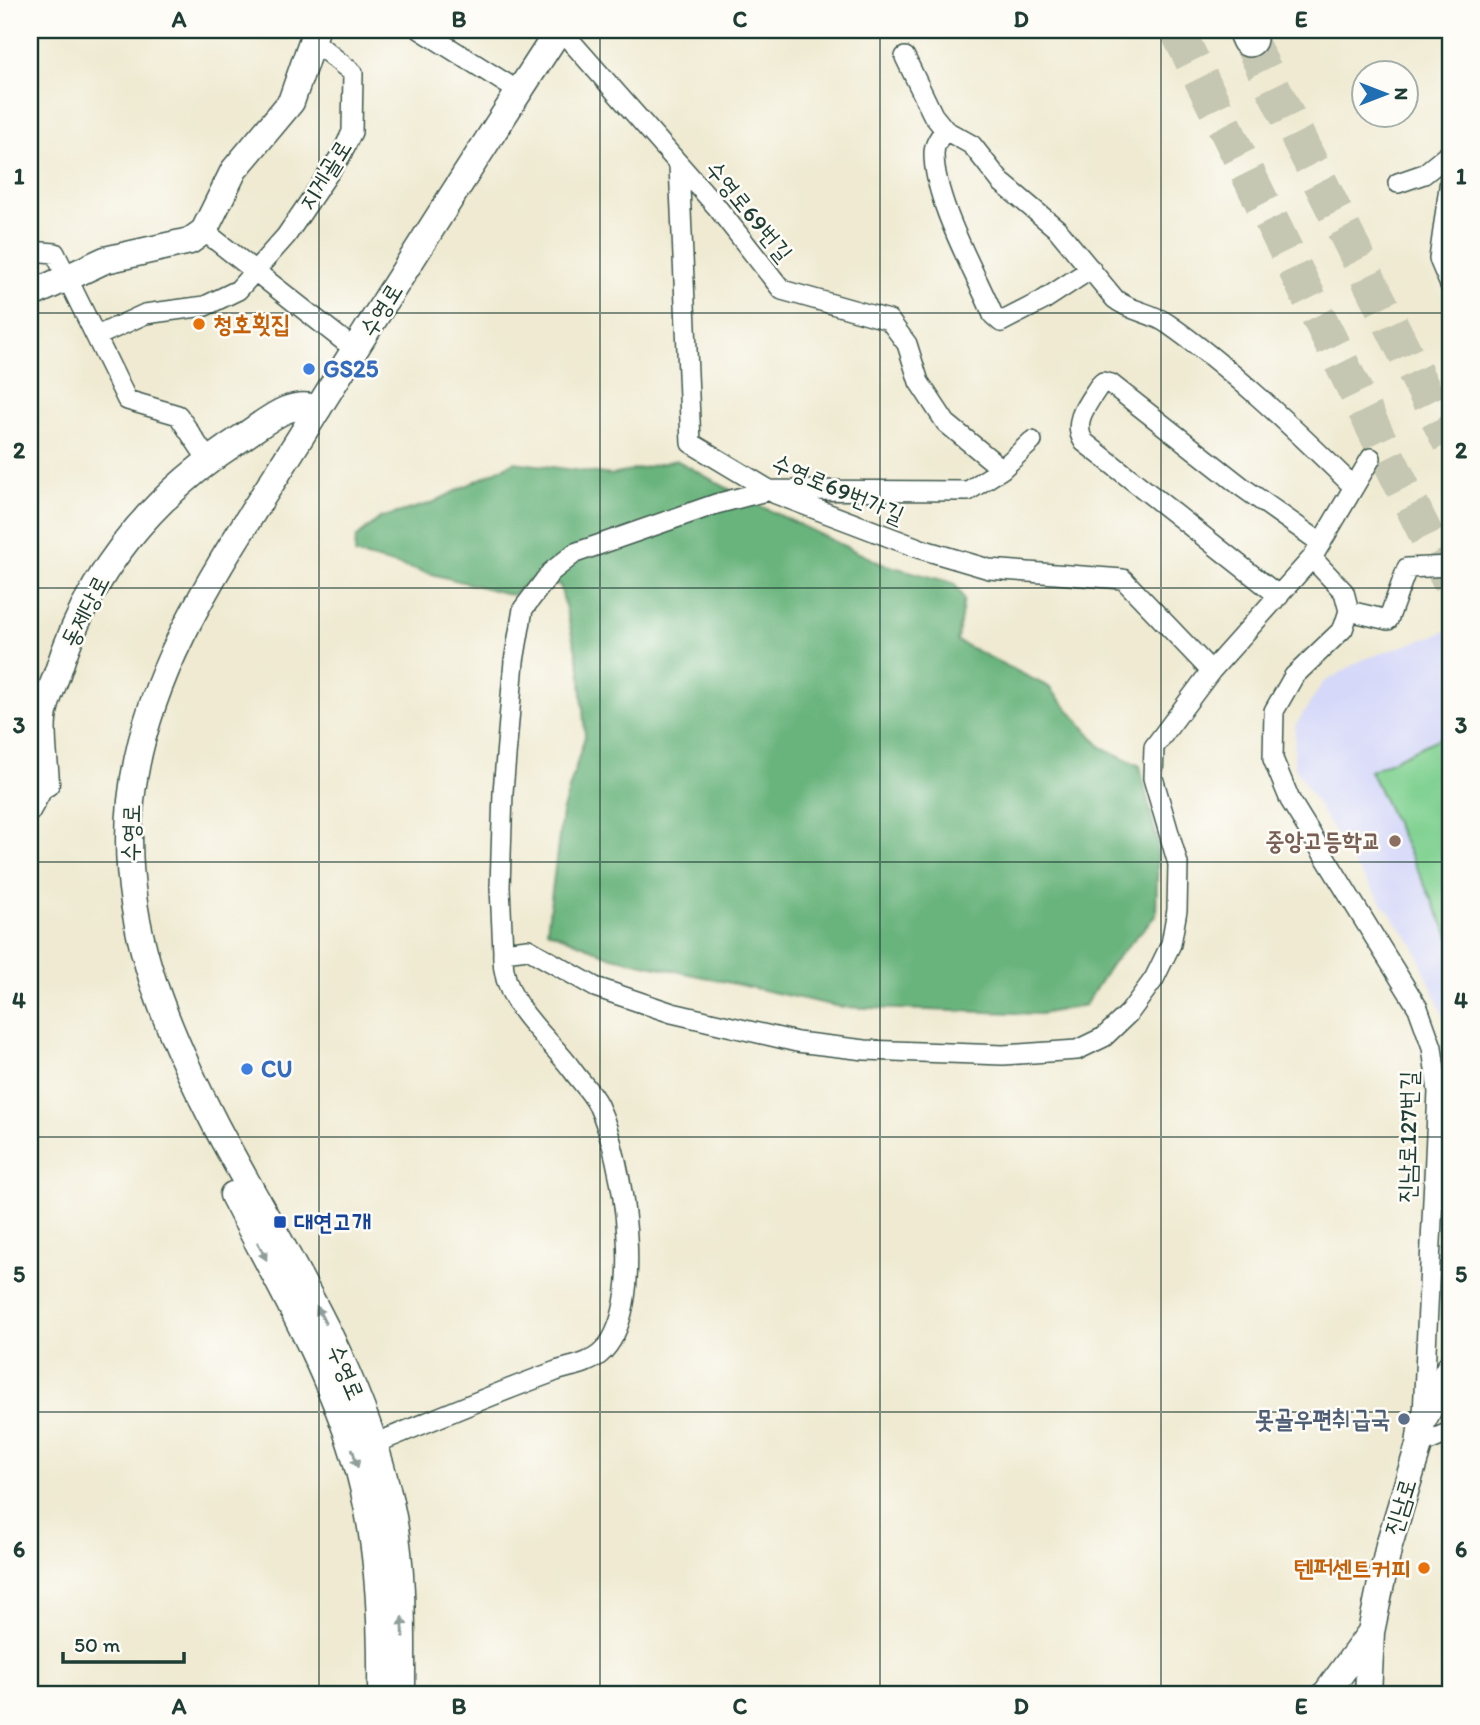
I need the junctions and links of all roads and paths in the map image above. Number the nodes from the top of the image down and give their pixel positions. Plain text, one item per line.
1 (421, 30) edge
2 (542, 30) edge
3 (560, 30) edge
4 (314, 35) edge
5 (905, 57) dead end
6 (507, 84) junction
7 (945, 130) junction
8 (1450, 153) edge
9 (679, 164) junction
10 (1450, 180) edge
11 (1398, 183) dead end
12 (204, 231) junction
13 (30, 251) edge
14 (1091, 269) junction
15 (255, 272) junction
16 (67, 278) junction
17 (1450, 285) edge
18 (30, 295) edge
19 (97, 336) junction
20 (344, 341) junction
21 (311, 407) junction
22 (1032, 441) dead end
23 (1371, 458) dead end
24 (208, 460) junction
25 (1002, 469) junction
26 (1354, 488) junction
27 (770, 490) junction
28 (1317, 550) junction
29 (1450, 566) edge
30 (1279, 596) junction
31 (1349, 611) junction
32 (1211, 671) junction
33 (35, 777) edge
34 (30, 812) edge
35 (503, 952) junction
36 (1444, 1088) edge
37 (1450, 1367) edge
38 (1450, 1432) edge
39 (1421, 1433) junction
40 (374, 1444) junction
41 (1371, 1632) junction
42 (401, 1691) edge
43 (1325, 1695) edge
44 (1368, 1695) edge

1 - 6 street
2 - 6 main road, 수영로
3 - 9 street, 수영로69번길
3 - 21 main road, 수영로
4 - 12 main road, 지게골로
4 - 15 street, 지게골로
5 - 7 street
6 - 20 main road, 수영로
7 - 14 street
7 - 14 street
8 - 11 street
9 - 25 street, 수영로69번길
9 - 27 street, 수영로69번가길
10 - 17 street
12 - 15 street
12 - 16 main road
13 - 16 street
14 - 26 street
15 - 19 street, 지게골로
15 - 20 street, 수영로
16 - 18 main road
16 - 19 street
19 - 24 street
20 - 21 main road, 수영로
21 - 24 main road, 동제당로
40 -> 21 main road, 수영로
21 -> 42 main road, 수영로
22 - 25 street
23 - 26 street
24 - 33 main road, 동제당로
25 - 27 street
26 - 28 street
27 - 32 street, 수영로69번가길
27 - 35 street
28 - 30 street
28 - 30 street
28 - 31 street
29 - 31 street
30 - 32 street
31 - 36 street, 진남로127번길
32 - 35 street
33 - 34 street
35 - 40 street
36 - 39 street, 진남로127번길
37 - 39 main road, 진남로
38 - 39 street, 진남로
39 - 41 main road, 진남로
42 -> 40 main road, 수영로
41 - 43 main road
41 - 44 main road, 진남로

